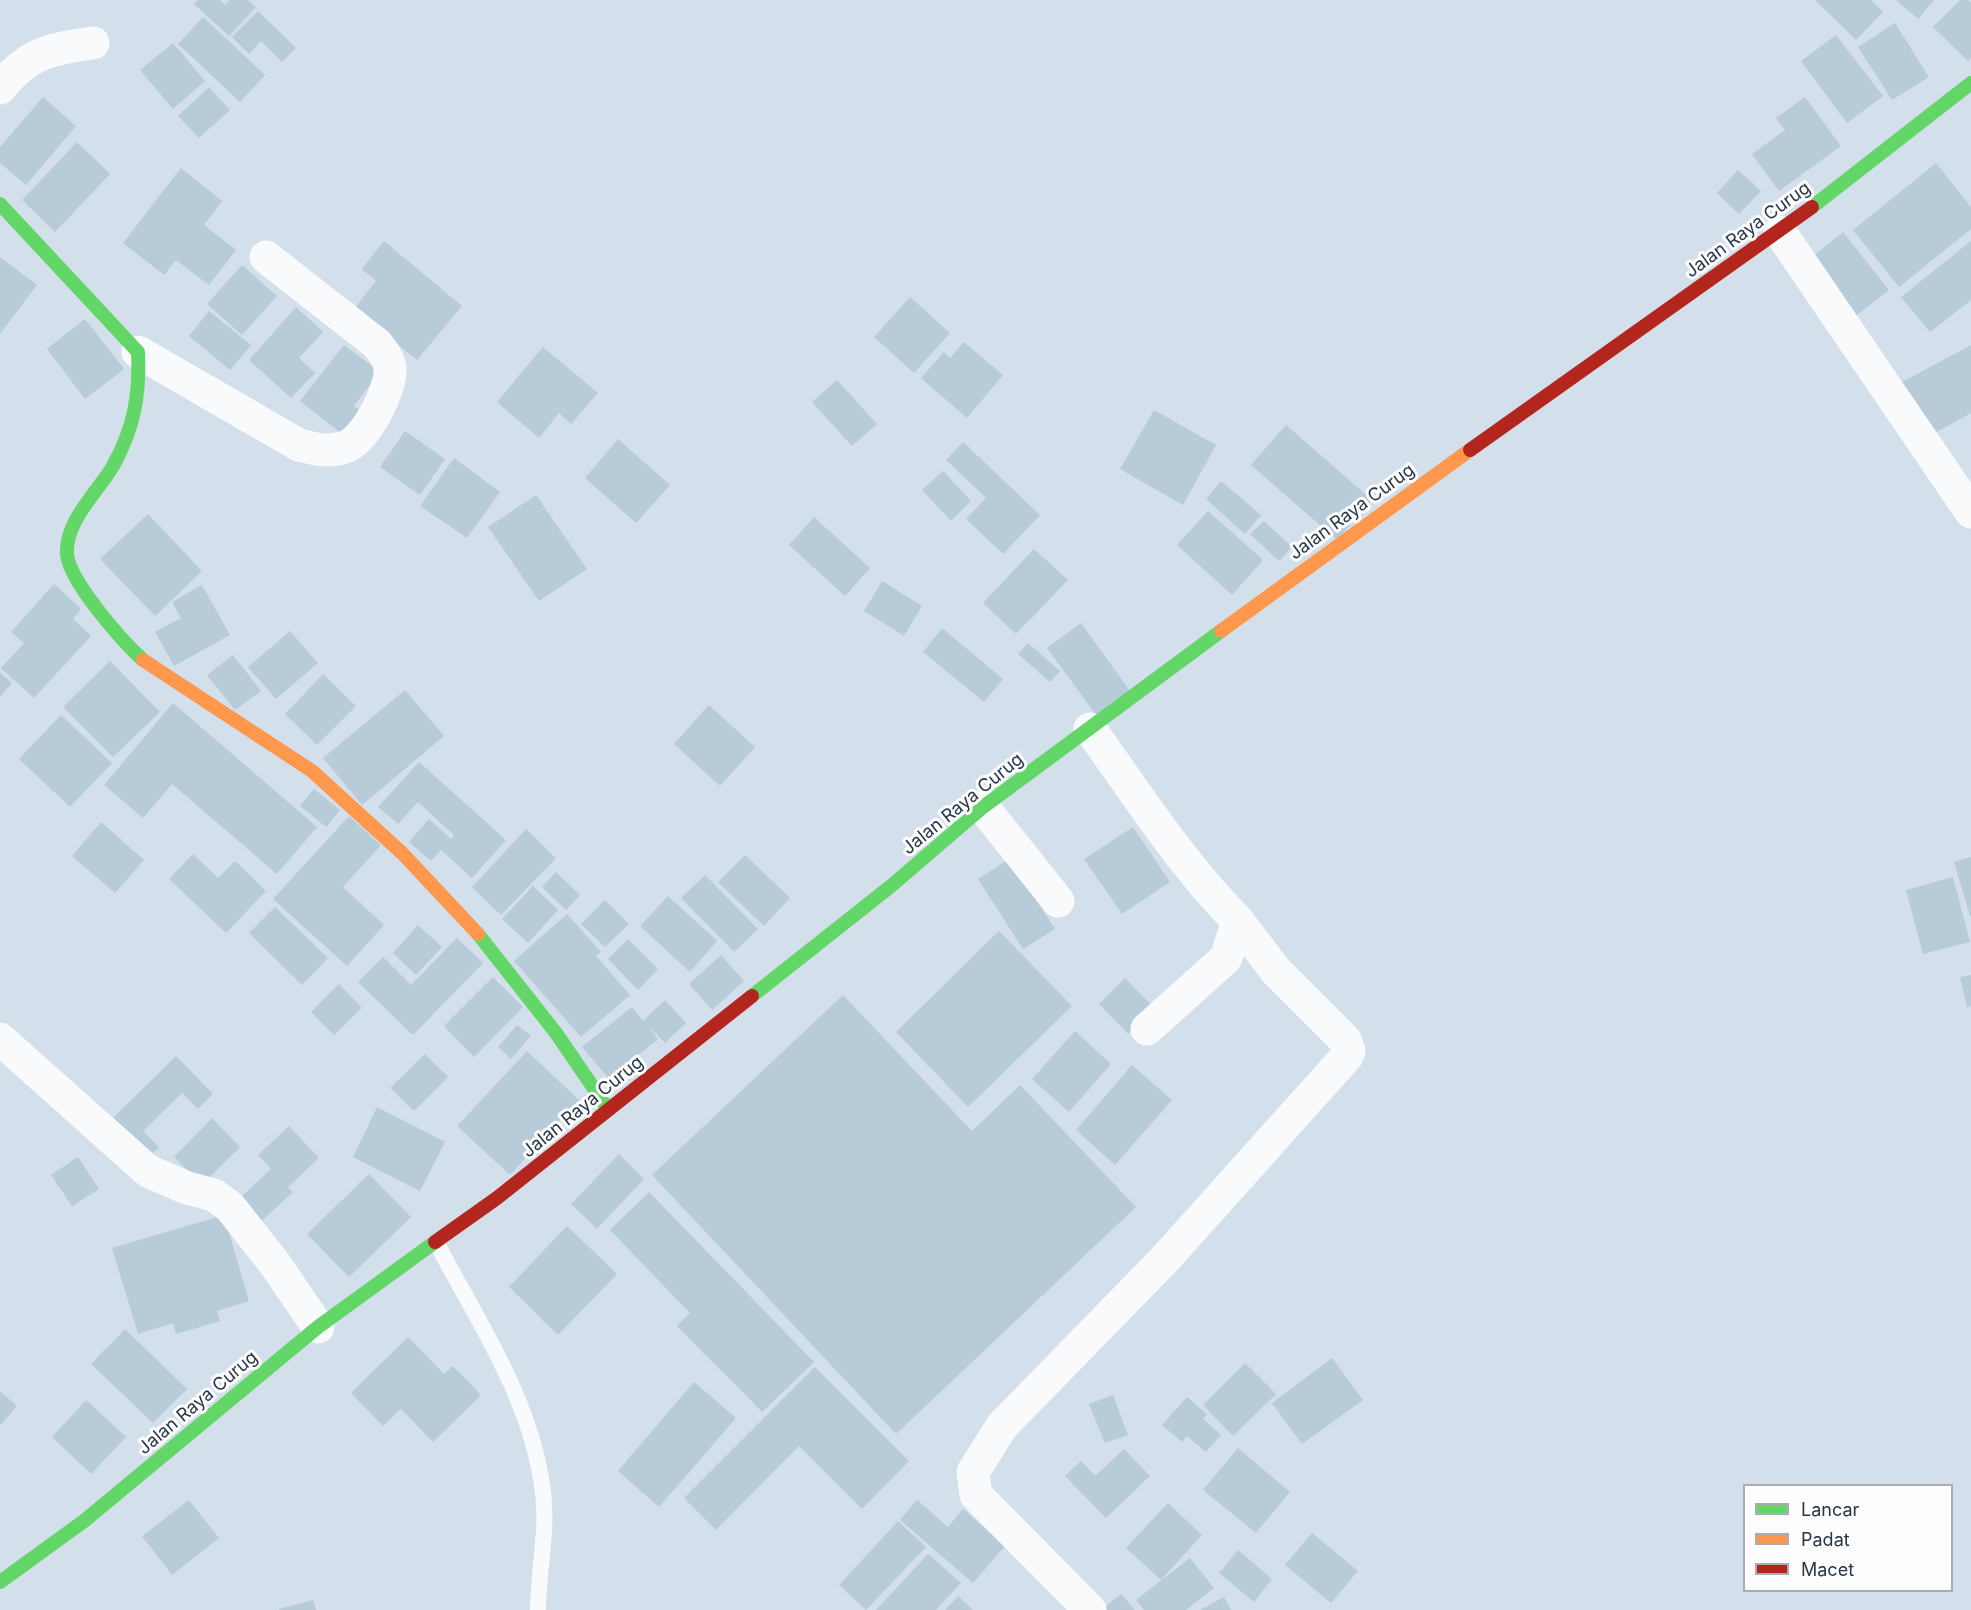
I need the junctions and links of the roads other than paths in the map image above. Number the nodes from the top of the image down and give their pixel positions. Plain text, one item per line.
1 (93, 44) dead end
2 (1971, 83) edge
3 (0, 88) edge
4 (0, 204) edge
5 (1780, 232) junction
6 (266, 257) dead end
7 (138, 351) junction
8 (1971, 512) edge
9 (1090, 729) junction
10 (983, 807) junction
11 (1058, 901) dead end
12 (1238, 921) junction
13 (1147, 1029) dead end
14 (0, 1039) edge
15 (608, 1109) junction
16 (436, 1242) junction
17 (318, 1327) junction
18 (0, 1582) edge
19 (538, 1610) edge
20 (1090, 1610) edge

1 - 3 street
2 - 5 street, Jalan Raya Curug
4 - 7 street
5 - 8 street
5 - 9 street, Jalan Raya Curug
6 - 7 street
7 - 15 street
9 - 10 street, Jalan Raya Curug
9 - 12 street
10 - 11 street
10 - 15 street, Jalan Raya Curug
12 - 13 street
12 - 20 street
14 - 17 street
15 - 16 street, Jalan Raya Curug
16 - 17 street, Jalan Raya Curug
16 - 19 lane
17 - 18 street, Jalan Raya Curug

